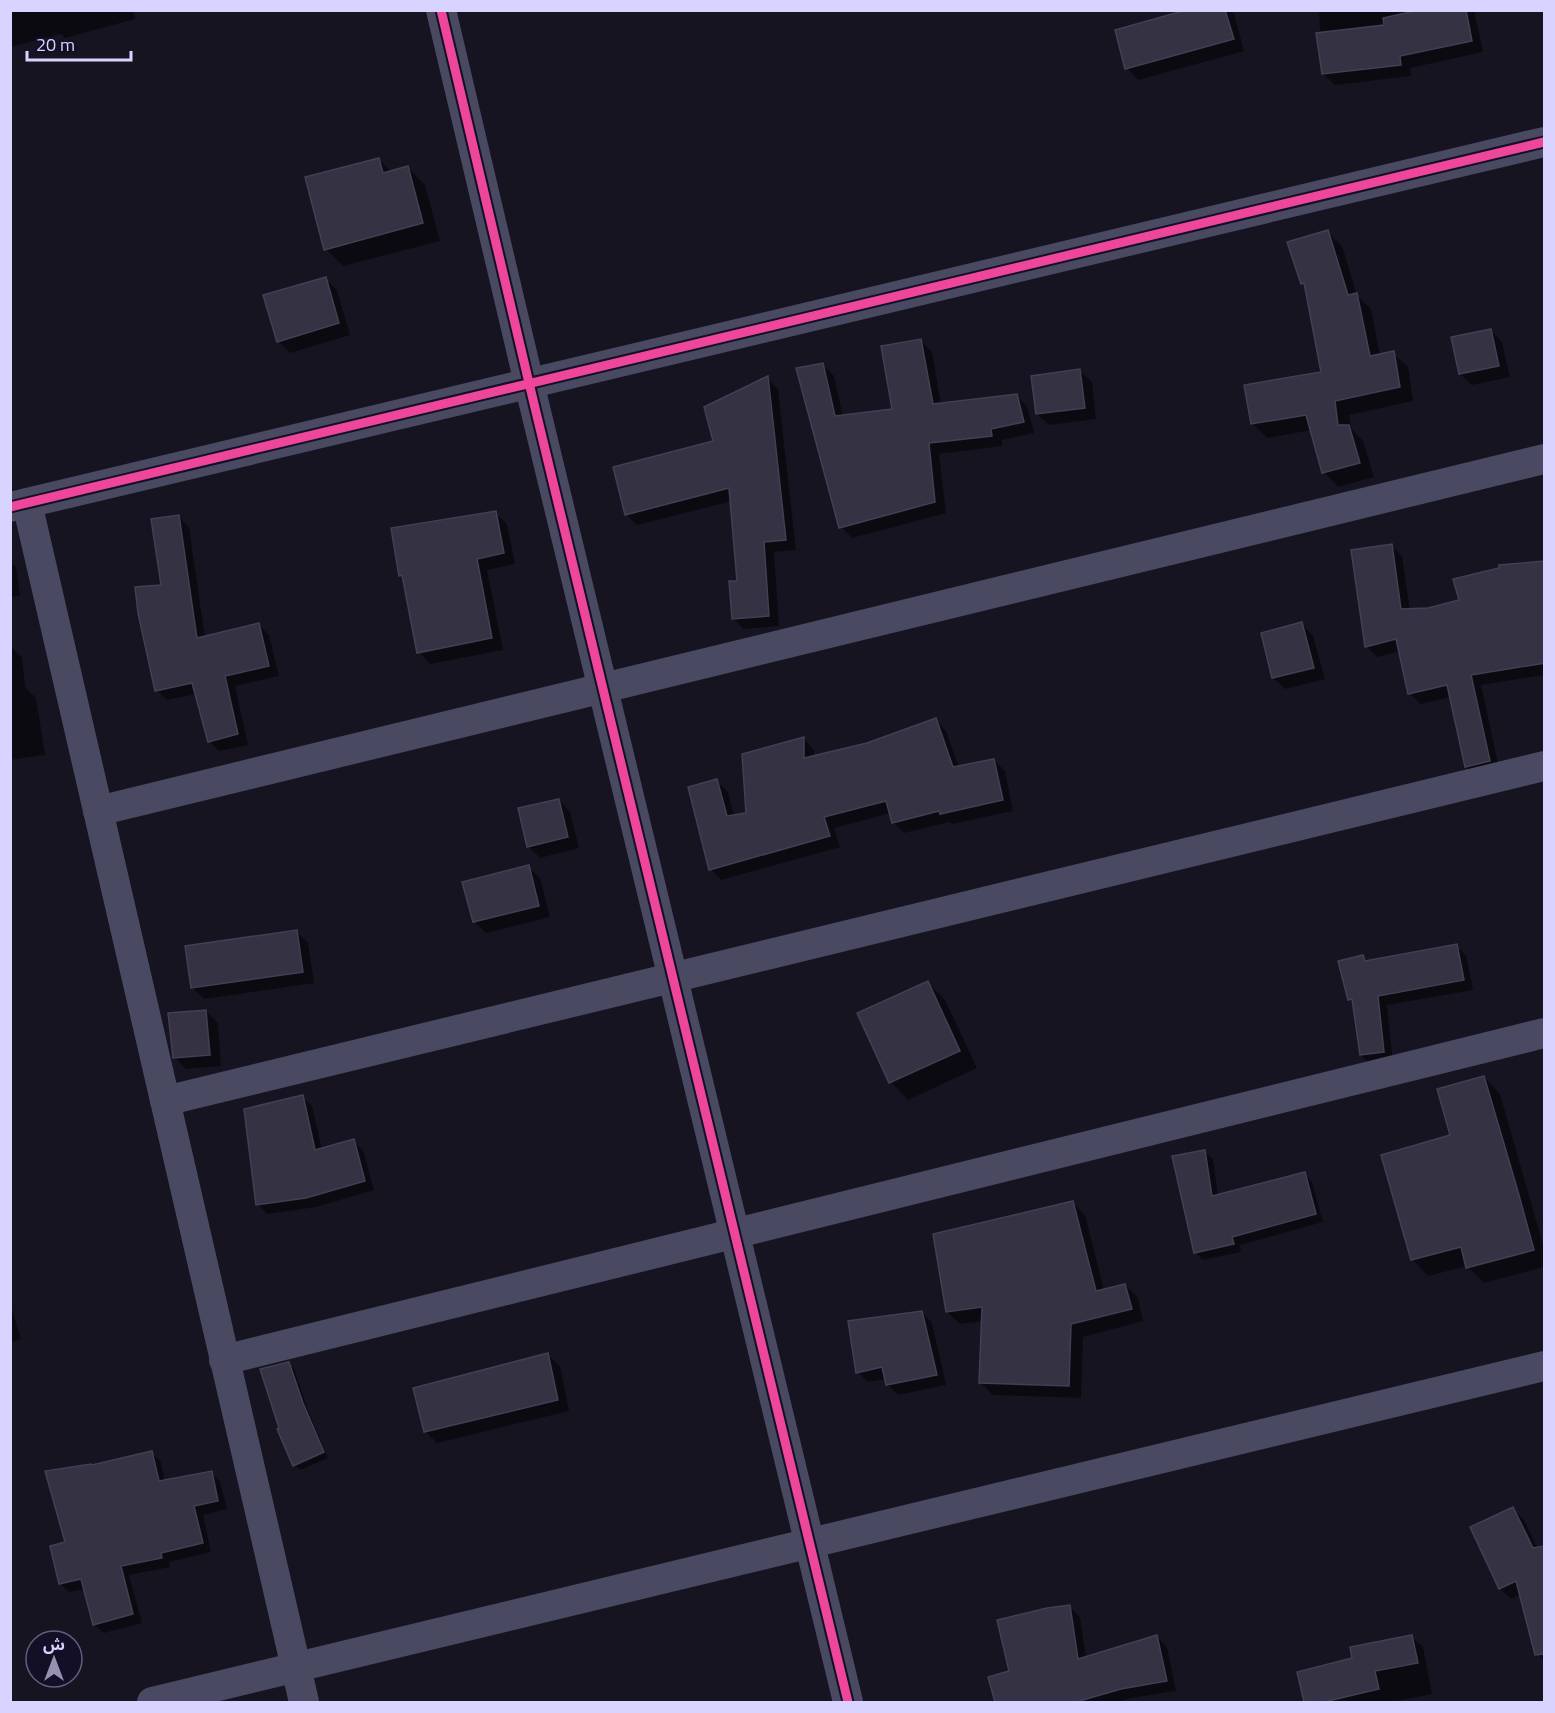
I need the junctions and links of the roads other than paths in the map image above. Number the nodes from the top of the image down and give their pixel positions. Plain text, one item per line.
1 (441, 10) edge
2 (1545, 142) edge
3 (529, 384) junction
4 (1545, 459) edge
5 (19, 505) edge
6 (602, 689) junction
7 (1545, 766) edge
8 (98, 811) junction
9 (673, 978) junction
10 (1545, 1033) edge
11 (165, 1101) junction
12 (734, 1234) junction
13 (224, 1360) junction
14 (1545, 1366) edge
15 (810, 1544) junction
16 (296, 1668) junction
17 (152, 1702) edge
18 (304, 1702) edge
19 (848, 1702) edge

1 - 3 street
2 - 3 street
3 - 5 street
3 - 6 street
4 - 6 street
5 - 8 street
6 - 8 street
6 - 9 street
7 - 9 street
8 - 11 street
9 - 11 street
9 - 12 street
10 - 12 street
11 - 13 street
12 - 13 street
12 - 15 street
13 - 16 street
14 - 15 street
15 - 16 street
15 - 19 street
16 - 17 street
16 - 18 street

